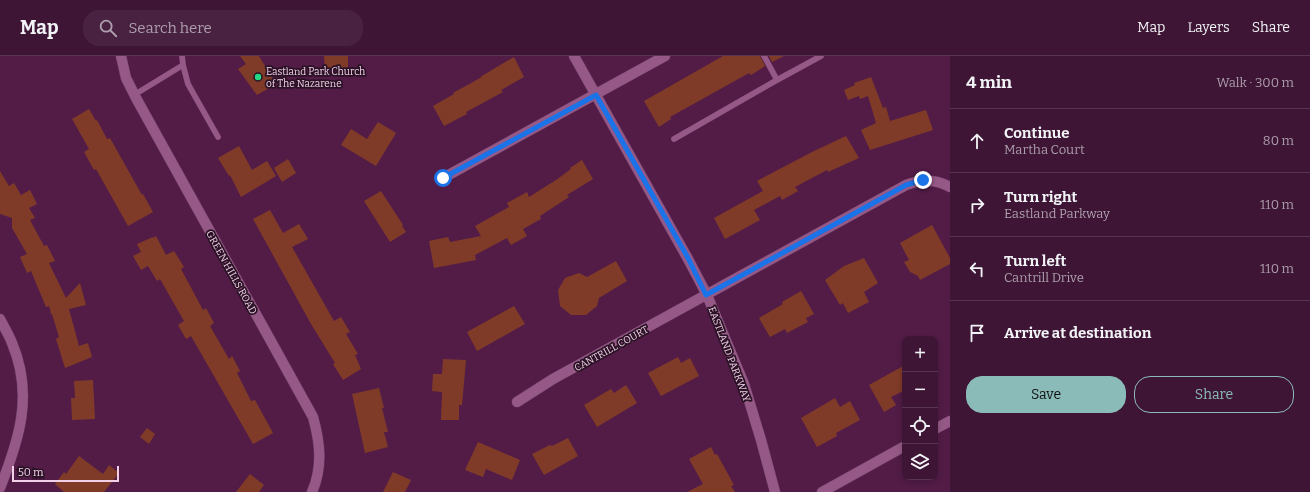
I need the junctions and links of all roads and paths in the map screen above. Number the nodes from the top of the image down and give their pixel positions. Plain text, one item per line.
1 (121, 56) edge
2 (182, 56) edge
3 (574, 56) edge
4 (665, 56) edge
5 (764, 56) edge
6 (821, 56) edge
7 (183, 65) junction
8 (777, 80) junction
9 (134, 95) junction
10 (596, 95) junction
11 (218, 137) dead end
12 (674, 139) dead end
13 (443, 178) dead end
14 (950, 187) edge
15 (706, 295) junction
16 (0, 319) edge
17 (517, 402) dead end
18 (950, 420) edge
19 (938, 427) edge
20 (902, 448) edge
21 (0, 488) edge
22 (312, 492) edge
23 (775, 492) edge
24 (822, 492) edge

1 - 9 street, GREEN HILLS ROAD
2 - 7 lane
3 - 10 street, EASTLAND PARKWAY
4 - 10 street
5 - 8 lane
6 - 8 lane
7 - 9 lane
7 - 11 lane
8 - 12 lane
9 - 22 street, GREEN HILLS ROAD
10 - 13 street
10 - 15 street, EASTLAND PARKWAY
14 - 15 street, CANTRILL COURT
15 - 17 street, CANTRILL COURT
15 - 23 street, EASTLAND PARKWAY
16 - 21 street
18 - 19 street
20 - 24 street

